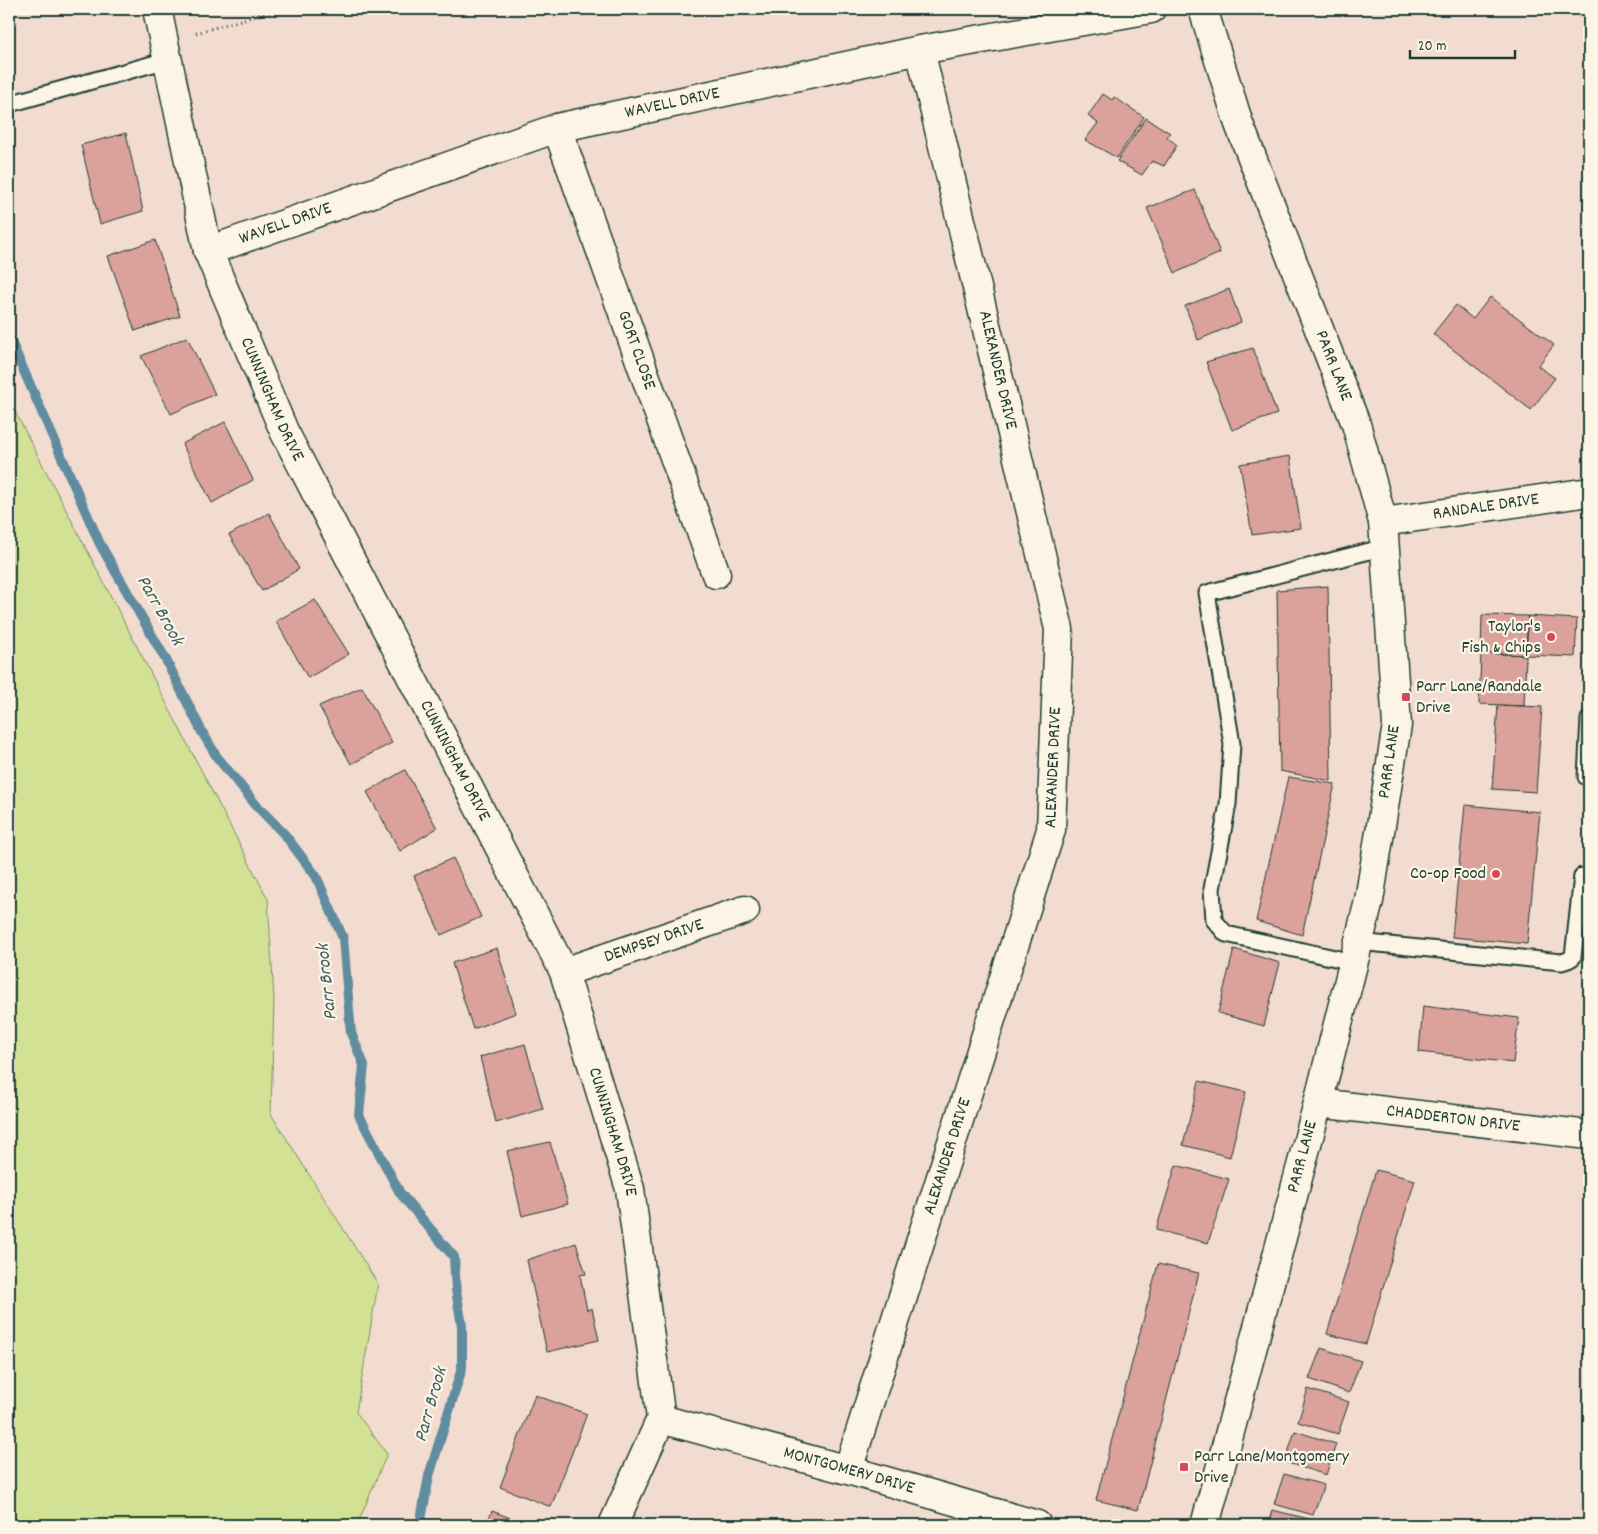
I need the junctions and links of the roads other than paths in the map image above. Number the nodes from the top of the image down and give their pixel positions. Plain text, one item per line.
1 (157, 9) edge
2 (1152, 9) edge
3 (1203, 9) edge
4 (920, 50) junction
5 (165, 51) junction
6 (9, 104) edge
7 (557, 128) junction
8 (208, 251) junction
9 (1589, 492) edge
10 (1384, 534) junction
11 (716, 574) dead end
12 (1589, 718) edge
13 (1586, 777) dead end
14 (1582, 876) dead end
15 (745, 910) dead end
16 (1356, 952) junction
17 (564, 972) junction
18 (1318, 1103) junction
19 (1589, 1135) edge
20 (661, 1419) junction
21 (848, 1470) junction
22 (613, 1525) edge
23 (1036, 1525) edge
24 (1205, 1525) edge

1 - 5 street, CUNNINGHAM DRIVE
2 - 4 street, WAVELL DRIVE
3 - 10 street, PARR LANE
4 - 7 street, WAVELL DRIVE
4 - 21 street, ALEXANDER DRIVE
5 - 6 lane
5 - 8 street, CUNNINGHAM DRIVE
7 - 8 street, WAVELL DRIVE
7 - 11 street, GORT CLOSE
8 - 17 street, CUNNINGHAM DRIVE
9 - 10 street, RANDALE DRIVE
10 - 16 street, PARR LANE
10 - 16 lane
12 - 13 lane
14 - 16 lane
15 - 17 street, DEMPSEY DRIVE
16 - 18 street, PARR LANE
17 - 20 street, CUNNINGHAM DRIVE
18 - 19 street, CHADDERTON DRIVE
18 - 24 street, PARR LANE
20 - 21 street, MONTGOMERY DRIVE
20 - 22 street
21 - 23 street, MONTGOMERY DRIVE

